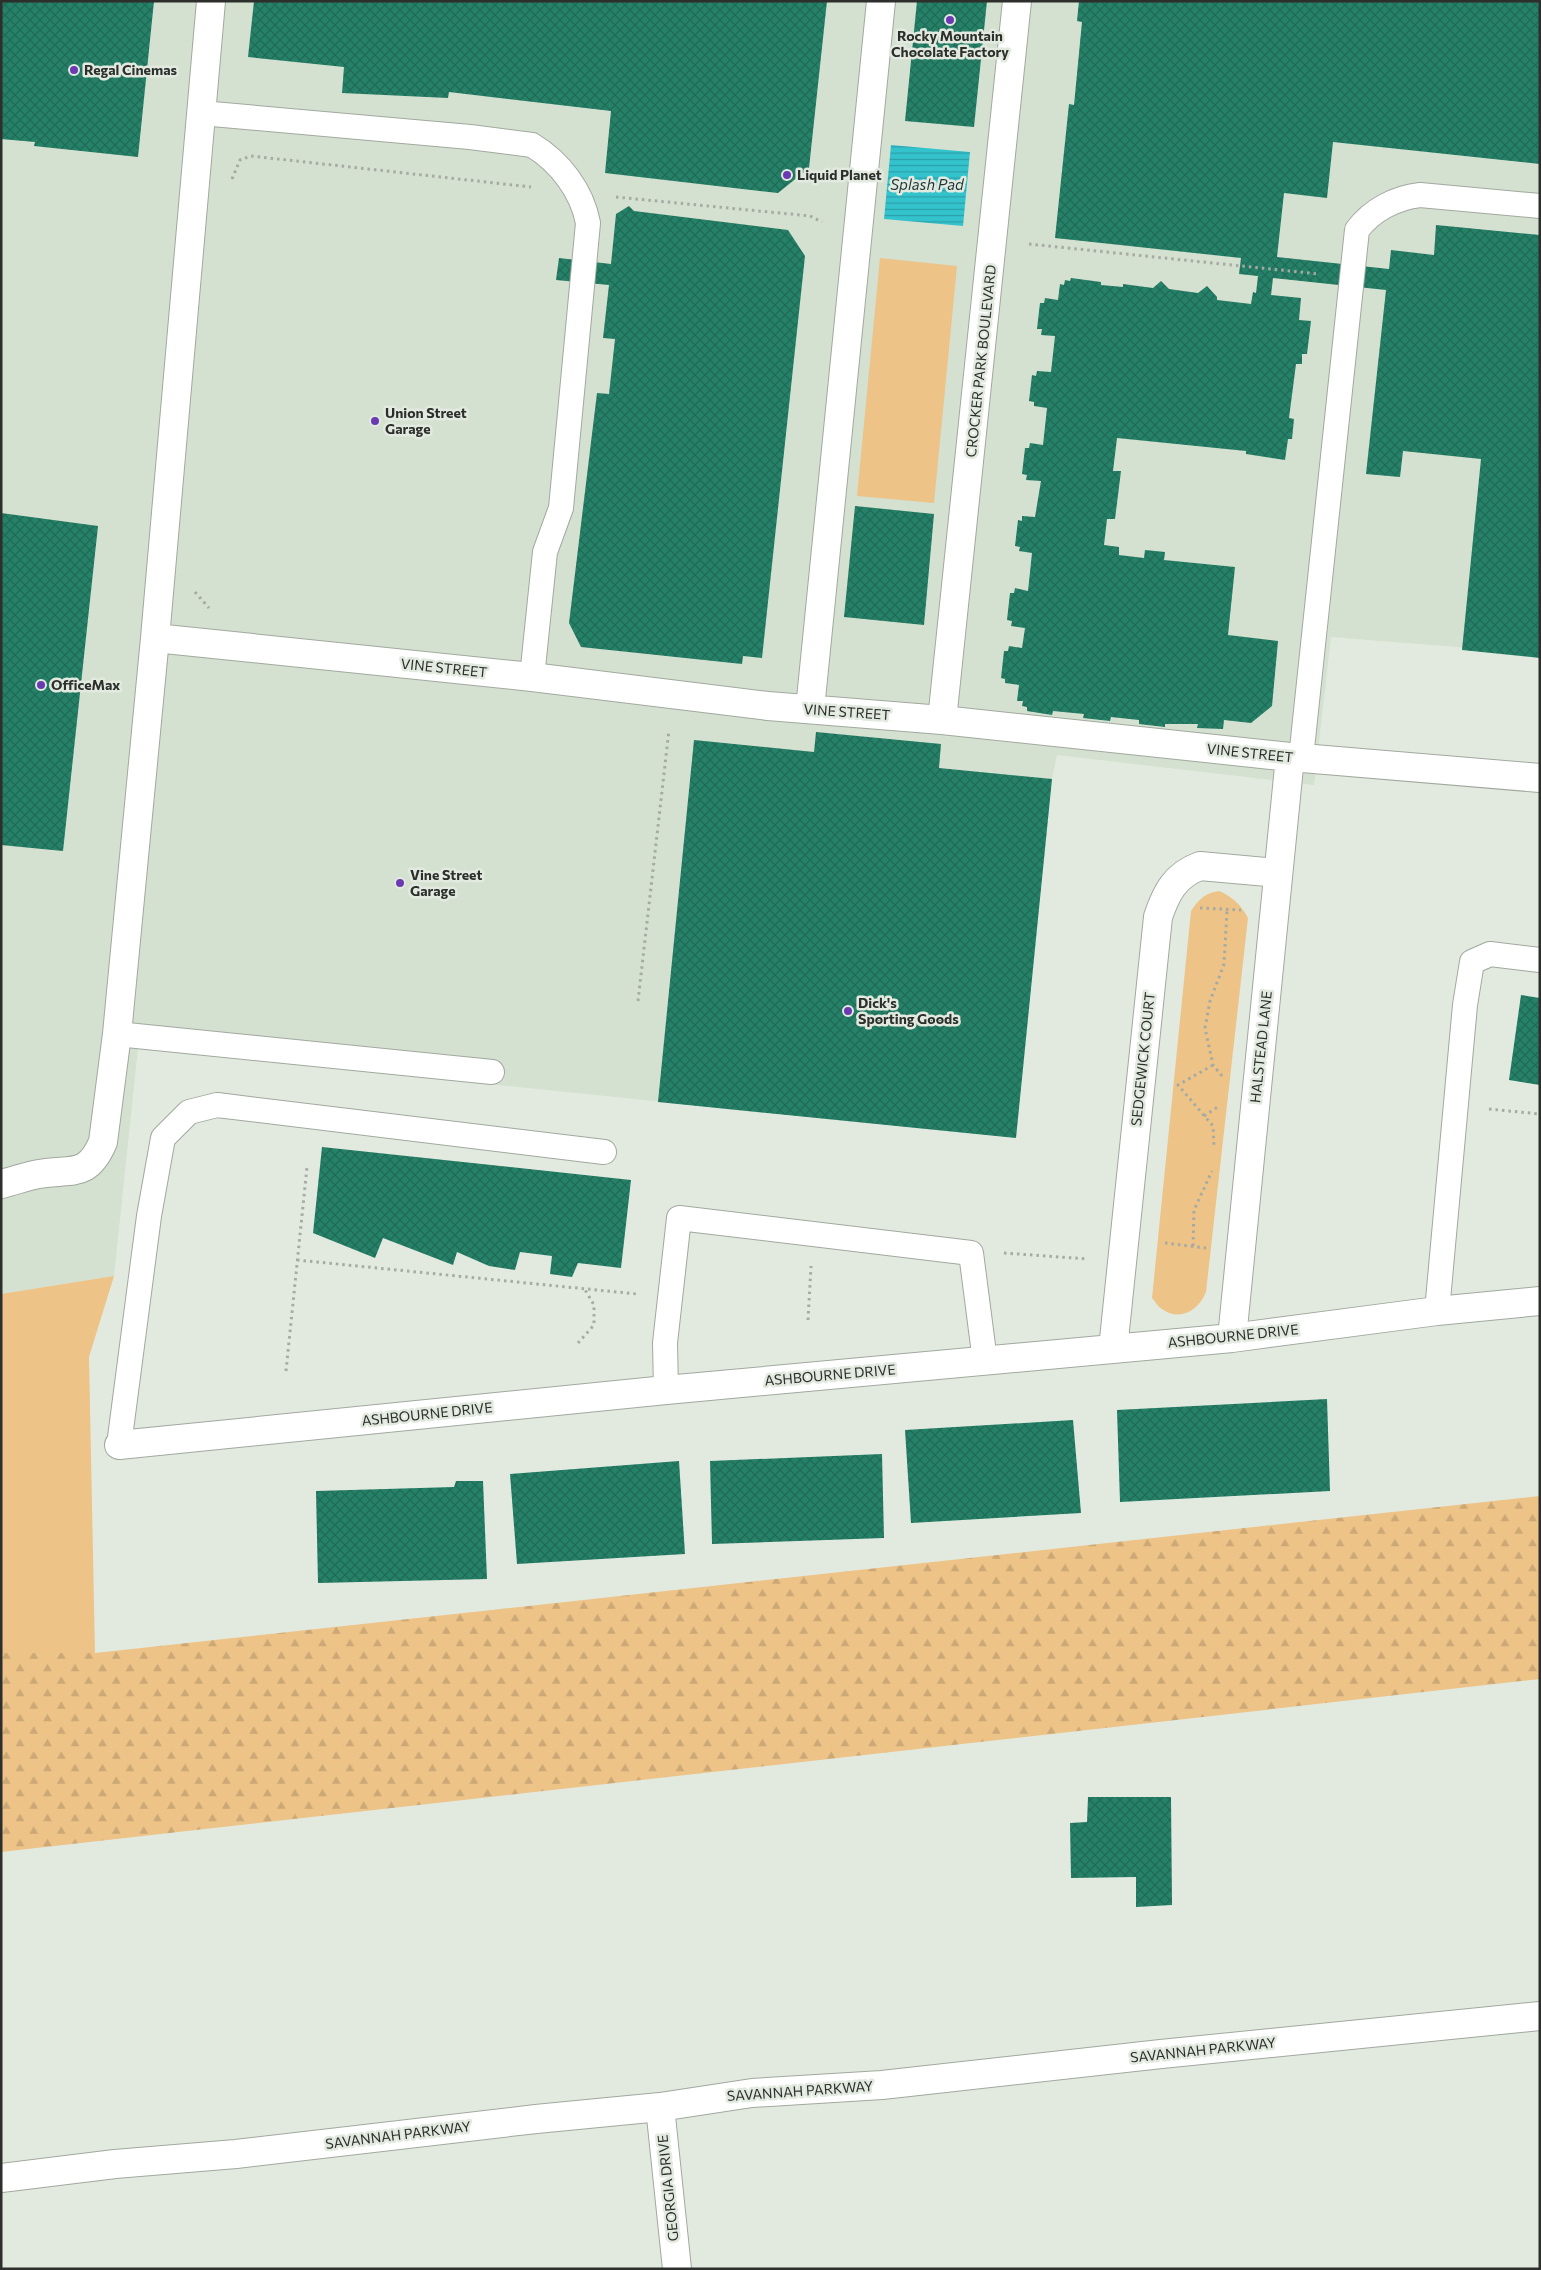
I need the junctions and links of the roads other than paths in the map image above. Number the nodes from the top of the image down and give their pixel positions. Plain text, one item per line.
1 (211, 1) edge
2 (881, 1) edge
3 (1017, 1) edge
4 (201, 113) junction
5 (1540, 206) edge
6 (155, 638) junction
7 (532, 677) junction
8 (810, 710) junction
9 (942, 720) junction
10 (1296, 758) junction
11 (1540, 778) edge
12 (1278, 873) junction
13 (1540, 960) edge
14 (117, 1034) junction
15 (492, 1072) dead end
16 (604, 1152) dead end
17 (1, 1184) edge
18 (1540, 1301) edge
19 (1436, 1311) junction
20 (1232, 1338) junction
21 (1112, 1348) junction
22 (984, 1361) junction
23 (666, 1390) junction
24 (119, 1445) joint
25 (1540, 2016) edge
26 (660, 2107) junction
27 (1, 2178) edge
28 (677, 2269) edge

1 - 4 street
2 - 8 street
3 - 9 street, CROCKER PARK BOULEVARD
4 - 6 street
4 - 7 lane
5 - 10 lane
6 - 7 street, VINE STREET
6 - 14 street
7 - 8 street, VINE STREET
8 - 9 street, VINE STREET
9 - 10 street, VINE STREET
10 - 11 street, VINE STREET
10 - 12 street, HALSTEAD LANE
12 - 20 street, HALSTEAD LANE
12 - 21 street, SEDGEWICK COURT
13 - 19 lane
14 - 15 lane
14 - 17 street
16 - 24 lane
18 - 19 street, ASHBOURNE DRIVE
19 - 20 street, ASHBOURNE DRIVE
20 - 21 street, ASHBOURNE DRIVE
21 - 22 street, ASHBOURNE DRIVE
22 - 23 street, ASHBOURNE DRIVE
22 - 23 lane
23 - 24 street, ASHBOURNE DRIVE
25 - 26 street, SAVANNAH PARKWAY
26 - 27 street, SAVANNAH PARKWAY
26 - 28 street, GEORGIA DRIVE

